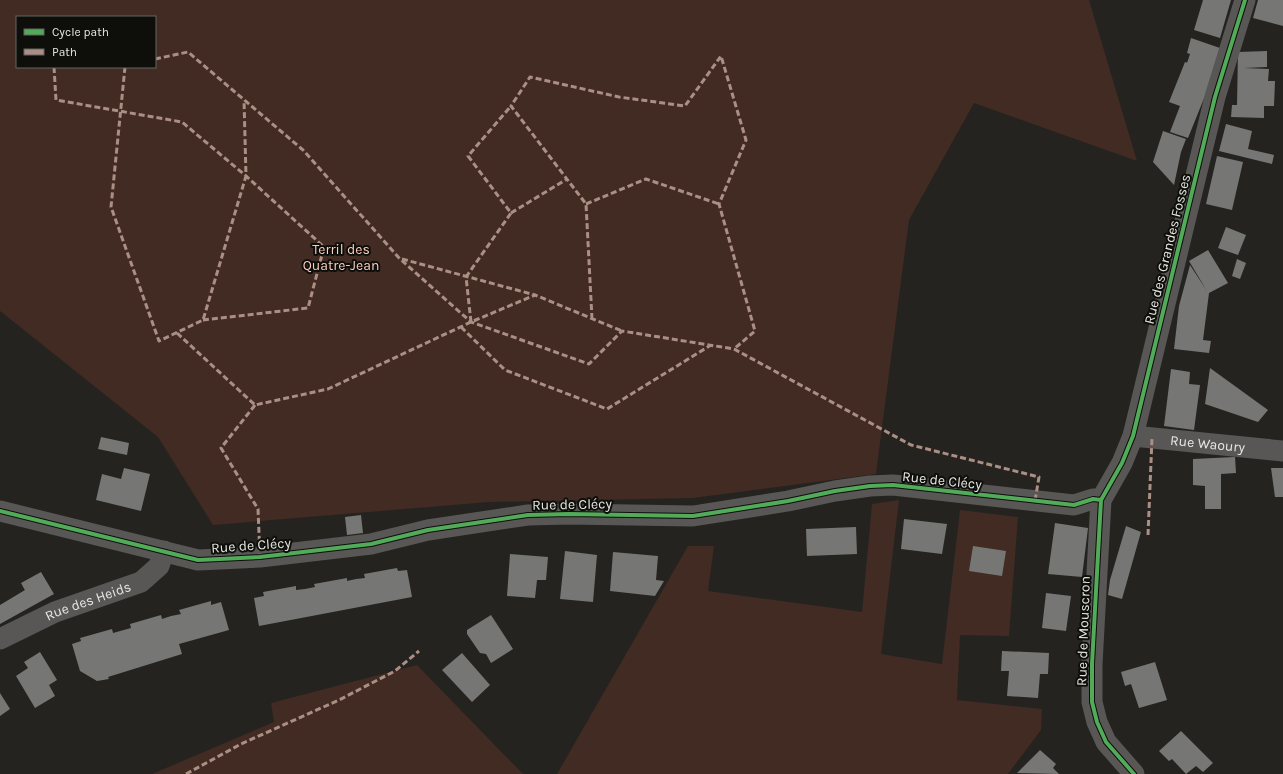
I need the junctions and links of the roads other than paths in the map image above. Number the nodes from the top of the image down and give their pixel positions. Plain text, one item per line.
1 (1245, 0) edge
2 (1133, 436) junction
3 (1283, 451) edge
4 (1101, 500) junction
5 (0, 511) edge
6 (164, 551) junction
7 (0, 639) edge
8 (1134, 774) edge

1 - 2 street, Rue des Grandes Fosses
2 - 3 street, Rue Waoury
2 - 4 street, Rue des Grandes Fosses
4 - 6 street, Rue de Clécy
4 - 8 street, Rue de Mouscron
5 - 6 street, Rue de Clécy
6 - 7 street, Rue des Heids

